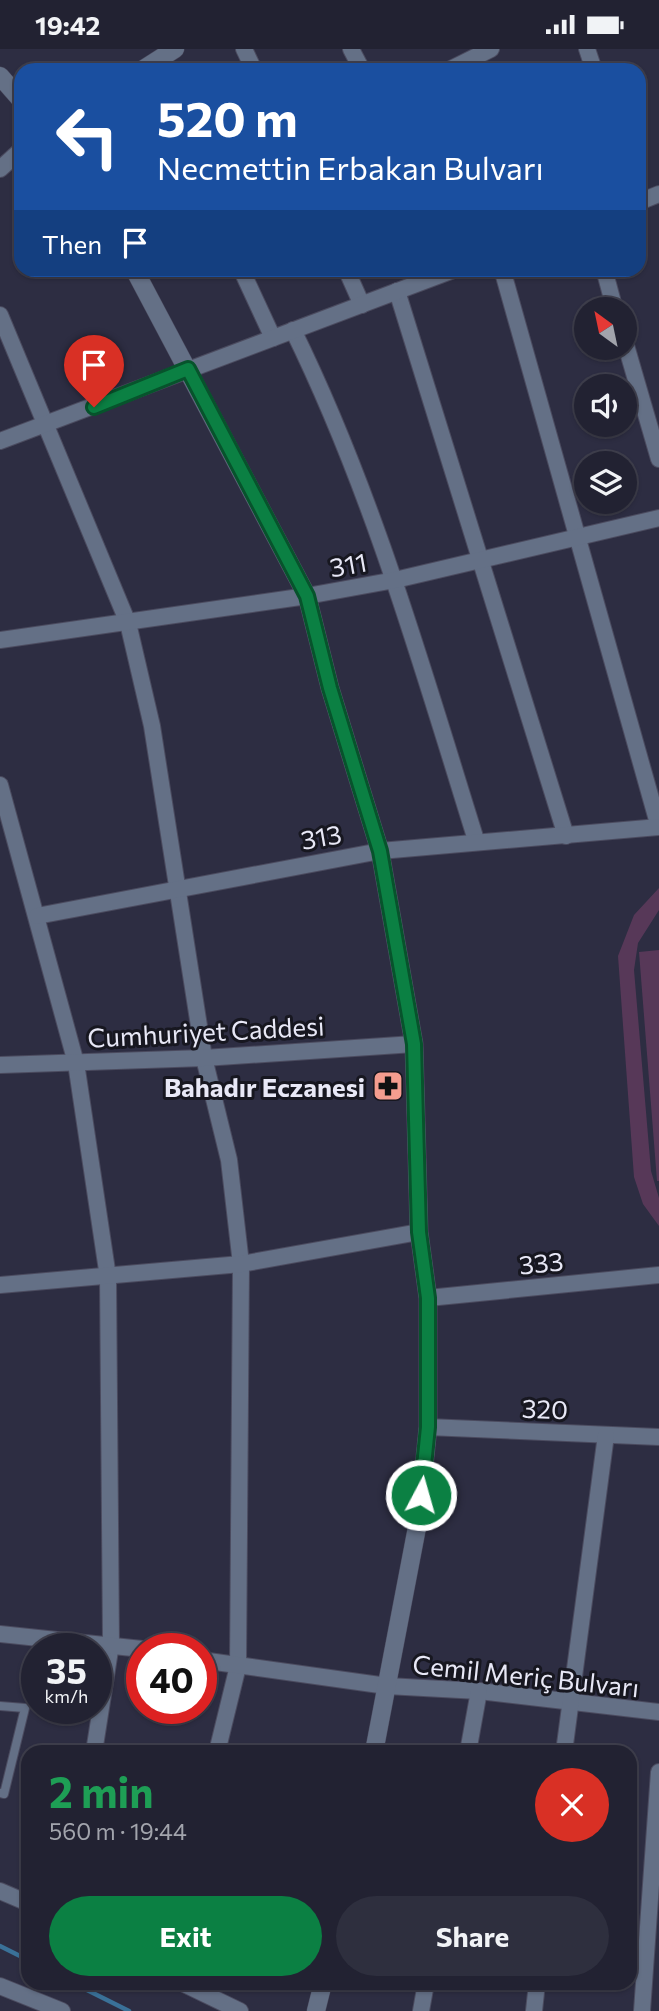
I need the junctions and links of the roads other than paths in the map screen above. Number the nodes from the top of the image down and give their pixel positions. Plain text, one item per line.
1 (175, 49) edge
2 (190, 49) edge
3 (491, 49) edge
4 (469, 60) edge
5 (150, 63) edge
6 (0, 76) edge
7 (14, 92) edge
8 (14, 156) edge
9 (0, 169) edge
10 (138, 277) edge
11 (245, 277) edge
12 (350, 277) edge
13 (436, 277) edge
14 (504, 277) edge
15 (606, 277) edge
16 (397, 291) junction
17 (612, 297) edge
18 (362, 305) junction
19 (0, 315) edge
20 (293, 330) junction
21 (273, 338) junction
22 (631, 361) edge
23 (188, 369) junction
24 (48, 425) junction
25 (0, 441) edge
26 (659, 459) edge
27 (659, 518) edge
28 (575, 538) junction
29 (481, 560) junction
30 (395, 580) junction
31 (307, 596) junction
32 (128, 622) junction
33 (0, 640) edge
34 (0, 785) edge
35 (659, 827) edge
36 (566, 836) junction
37 (475, 840) junction
38 (380, 851) junction
39 (179, 887) junction
40 (37, 916) junction
41 (414, 1044) junction
42 (204, 1058) junction
43 (76, 1063) junction
44 (0, 1065) edge
45 (419, 1232) junction
46 (241, 1264) junction
47 (659, 1275) edge
48 (108, 1277) junction
49 (0, 1285) edge
50 (428, 1298) junction
51 (428, 1427) junction
52 (606, 1435) junction
53 (659, 1437) edge
54 (111, 1633) edge
55 (0, 1634) edge
56 (21, 1636) edge
57 (217, 1663) edge
58 (238, 1666) junction
59 (387, 1686) junction
60 (479, 1691) junction
61 (570, 1702) junction
62 (0, 1706) edge
63 (659, 1712) edge
64 (98, 1724) edge
65 (95, 1745) edge
66 (219, 1745) edge
67 (375, 1745) edge
68 (469, 1745) edge
69 (565, 1745) edge
70 (659, 1772) edge
71 (0, 1793) edge
72 (0, 1891) edge
73 (21, 1900) edge
74 (0, 1986) edge
75 (196, 1990) edge
76 (321, 1990) edge
77 (425, 1990) edge
78 (536, 1990) edge
79 (62, 2011) edge
80 (240, 2011) edge
81 (316, 2011) edge
82 (421, 2011) edge
83 (534, 2011) edge
84 (642, 2011) edge

1 - 5 street
2 - 5 street
3 - 4 street
6 - 7 street
8 - 9 street
10 - 23 street
11 - 21 street
12 - 18 street
13 - 16 street
14 - 28 street
15 - 17 street
16 - 18 street
16 - 29 street
18 - 20 street
19 - 24 street
20 - 21 street
20 - 30 street
21 - 23 street
22 - 26 street
23 - 24 street
23 - 31 street
24 - 25 street
24 - 32 street
27 - 28 street, 311
28 - 29 street, 311
28 - 35 street
29 - 30 street, 311
29 - 36 street
30 - 31 street, 311
30 - 37 street
31 - 32 street, 311
31 - 38 street
32 - 33 street, 311
32 - 39 street
34 - 40 street
35 - 36 street, 313
36 - 37 street, 313
37 - 38 street, 313
38 - 39 street, 313
38 - 41 street
39 - 40 street, 313
39 - 42 street
40 - 43 street
41 - 42 street, Cumhuriyet Caddesi
41 - 45 street
42 - 43 street, Cumhuriyet Caddesi
42 - 46 street
43 - 44 street, Cumhuriyet Caddesi
43 - 48 street
45 - 46 street
45 - 50 street
46 - 48 street
46 - 58 street
47 - 50 street, 333
48 - 49 street
48 - 54 street
50 - 51 street
51 - 52 street, 320
51 - 59 street
52 - 53 street, 320
52 - 61 street
55 - 56 street
57 - 58 street, Cemil Meriç Bulvarı
58 - 59 street, Cemil Meriç Bulvarı
58 - 66 street
59 - 60 street, Cemil Meriç Bulvarı
59 - 67 street
60 - 61 street, Cemil Meriç Bulvarı
60 - 68 street
61 - 63 street, Cemil Meriç Bulvarı
61 - 69 street
62 - 71 lane
64 - 65 street
70 - 84 street
72 - 73 street
74 - 79 street
75 - 80 street
76 - 81 street
77 - 82 street
78 - 83 street

